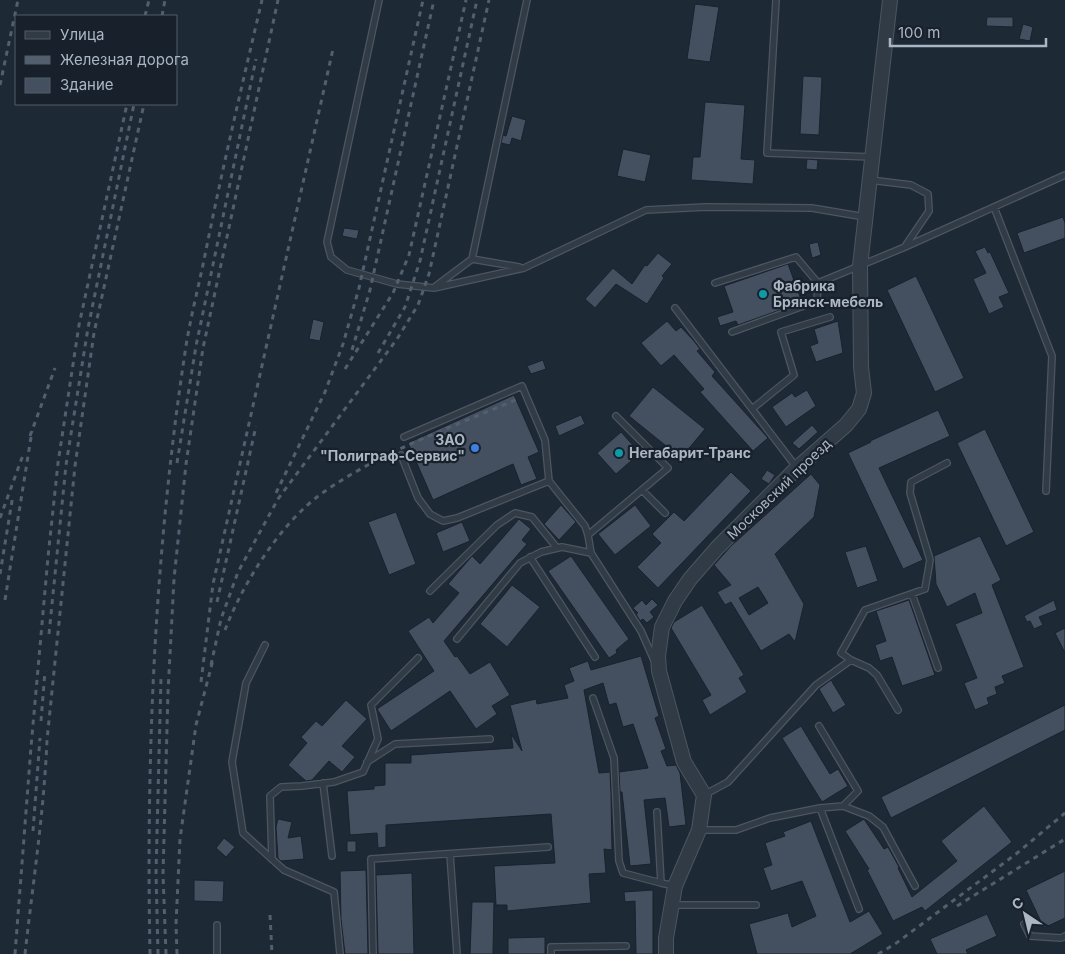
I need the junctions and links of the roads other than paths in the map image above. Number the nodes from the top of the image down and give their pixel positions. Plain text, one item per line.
1 (379, 0) edge
2 (527, 0) edge
3 (776, 0) edge
4 (890, 0) edge
5 (872, 157) junction
6 (1065, 175) edge
7 (869, 180) junction
8 (994, 207) junction
9 (865, 217) junction
10 (905, 247) junction
11 (472, 259) junction
12 (860, 266) junction
13 (524, 268) junction
14 (715, 283) dead end
15 (818, 283) junction
16 (434, 288) junction
17 (675, 308) dead end
18 (830, 317) dead end
19 (732, 332) dead end
20 (752, 409) junction
21 (616, 416) dead end
22 (404, 437) dead end
23 (401, 456) dead end
24 (947, 463) dead end
25 (797, 468) junction
26 (549, 481) junction
27 (642, 490) junction
28 (1046, 491) dead end
29 (665, 513) dead end
30 (588, 535) junction
31 (557, 548) junction
32 (591, 553) junction
33 (530, 557) junction
34 (430, 591) dead end
35 (912, 594) junction
36 (457, 639) dead end
37 (265, 645) dead end
38 (595, 657) dead end
39 (418, 658) dead end
40 (851, 660) junction
41 (938, 668) dead end
42 (659, 671) junction
43 (593, 698) dead end
44 (898, 710) dead end
45 (819, 726) dead end
46 (490, 739) dead end
47 (367, 762) junction
48 (323, 783) junction
49 (704, 795) junction
50 (843, 806) junction
51 (820, 808) junction
52 (657, 812) dead end
53 (699, 830) junction
54 (548, 847) dead end
55 (450, 854) junction
56 (332, 856) dead end
57 (272, 859) junction
58 (661, 883) junction
59 (675, 886) junction
60 (915, 886) dead end
61 (672, 905) junction
62 (756, 906) dead end
63 (859, 909) dead end
64 (1024, 924) dead end
65 (217, 925) dead end
66 (1065, 936) edge
67 (626, 946) dead end
68 (217, 954) edge
69 (340, 954) edge
70 (373, 954) edge
71 (457, 954) edge
72 (551, 954) edge
73 (666, 954) edge

1 - 16 lane
2 - 11 lane
3 - 5 lane
4 - 5 street, Московский проезд
5 - 7 street, Московский проезд
6 - 8 lane
7 - 9 street, Московский проезд
7 - 10 lane
8 - 10 lane
8 - 28 lane
9 - 12 street, Московский проезд
9 - 13 lane
10 - 12 lane
11 - 13 lane
11 - 16 lane
12 - 15 lane
12 - 25 street, Московский проезд
13 - 16 lane
14 - 15 lane
15 - 19 lane
17 - 20 lane
18 - 20 lane
20 - 25 lane
21 - 27 lane
22 - 26 lane
23 - 26 lane
24 - 35 lane
25 - 42 street, Московский проезд
26 - 30 lane
27 - 29 lane
27 - 30 lane
30 - 32 lane
31 - 32 lane
31 - 33 lane
31 - 34 lane
32 - 42 lane
33 - 36 lane
33 - 38 lane
35 - 40 lane
35 - 41 lane
37 - 57 lane
39 - 47 lane
40 - 44 lane
40 - 49 lane
42 - 49 street, Московский проезд
43 - 58 lane
45 - 50 lane
46 - 47 lane
47 - 48 lane
48 - 56 lane
48 - 57 lane
49 - 53 street
50 - 51 lane
50 - 60 lane
51 - 53 lane
51 - 63 lane
52 - 58 lane
53 - 59 street
54 - 55 lane
55 - 70 lane
55 - 71 lane
57 - 69 lane
58 - 59 lane
59 - 61 street
61 - 62 lane
61 - 73 street
64 - 66 lane
65 - 68 lane
67 - 72 lane

